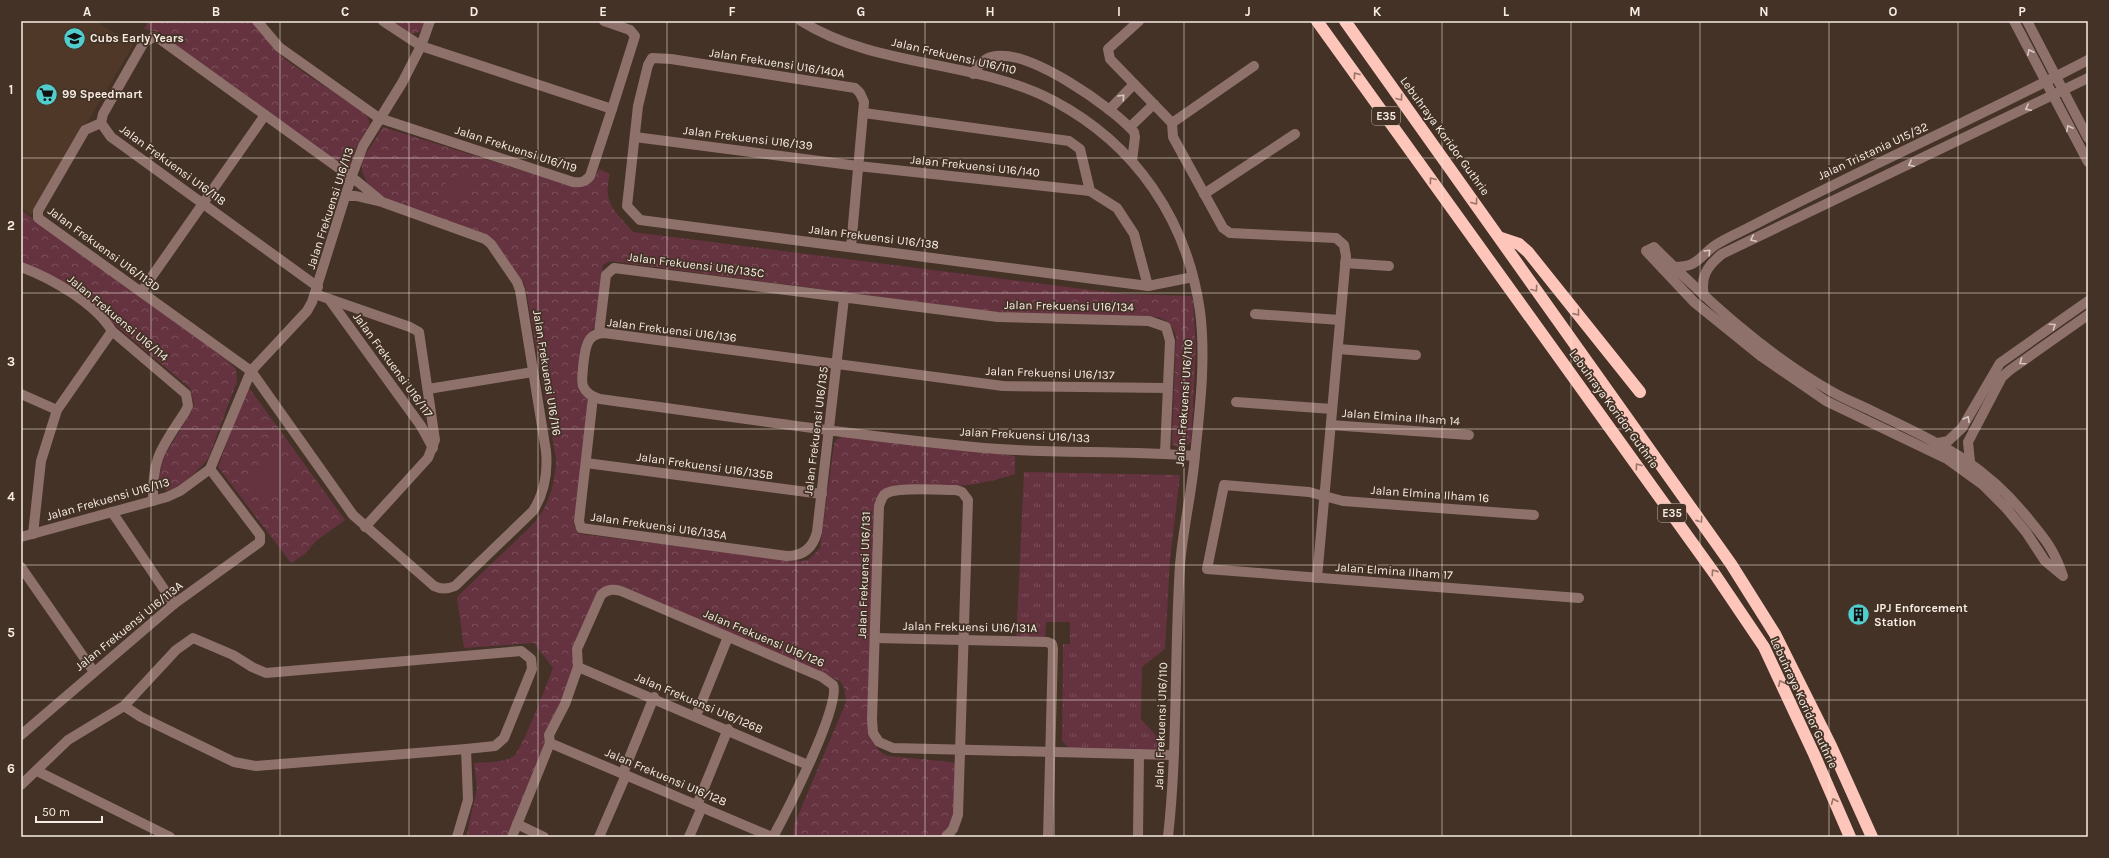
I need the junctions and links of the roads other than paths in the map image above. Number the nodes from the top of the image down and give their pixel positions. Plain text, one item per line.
1 (257, 21) edge
2 (383, 21) edge
3 (430, 21) edge
4 (604, 21) edge
5 (801, 21) edge
6 (1139, 21) edge
7 (1317, 21) edge
8 (1345, 21) edge
9 (2014, 21) edge
10 (2028, 21) edge
11 (421, 46) junction
12 (652, 58) joint
13 (2088, 60) edge
14 (1254, 66) dead end
15 (973, 74) junction
16 (2056, 77) junction
17 (2088, 78) edge
18 (2046, 83) junction
19 (1134, 84) junction
20 (2077, 84) junction
21 (2063, 91) junction
22 (2053, 96) junction
23 (1154, 104) junction
24 (2070, 107) junction
25 (612, 109) junction
26 (1109, 110) junction
27 (864, 113) junction
28 (265, 115) junction
29 (379, 118) junction
30 (101, 123) junction
31 (1172, 123) junction
32 (1130, 127) junction
33 (1295, 134) dead end
34 (635, 137) junction
35 (2088, 138) edge
36 (1132, 161) junction
37 (2088, 162) edge
38 (858, 166) junction
39 (351, 178) junction
40 (1090, 191) junction
41 (1204, 194) junction
42 (346, 196) junction
43 (382, 202) junction
44 (203, 203) junction
45 (1782, 211) junction
46 (1788, 222) junction
47 (1501, 238) junction
48 (851, 247) junction
49 (1345, 263) junction
50 (1389, 266) dead end
51 (21, 267) edge
52 (1674, 267) junction
53 (1193, 278) junction
54 (1148, 286) junction
55 (317, 290) junction
56 (141, 292) junction
57 (1704, 296) junction
58 (844, 298) junction
59 (330, 299) junction
60 (2088, 301) edge
61 (1255, 314) dead end
62 (2088, 315) edge
63 (1340, 320) junction
64 (112, 331) junction
65 (599, 333) junction
66 (1338, 349) junction
67 (1416, 355) dead end
68 (837, 365) junction
69 (251, 371) junction
70 (533, 372) junction
71 (1167, 388) junction
72 (428, 389) junction
73 (1640, 392) dead end
74 (21, 394) edge
75 (593, 397) junction
76 (1236, 402) dead end
77 (1332, 409) junction
78 (57, 410) junction
79 (1331, 425) junction
80 (830, 429) junction
81 (1469, 435) dead end
82 (1938, 443) junction
83 (433, 448) junction
84 (1166, 453) junction
85 (1195, 456) junction
86 (1970, 462) junction
87 (586, 463) junction
88 (210, 469) junction
89 (822, 494) junction
90 (1325, 496) junction
91 (153, 501) junction
92 (112, 512) junction
93 (1534, 515) dead end
94 (365, 527) junction
95 (32, 534) junction
96 (21, 537) edge
97 (794, 556) joint
98 (21, 567) edge
99 (1207, 569) joint
100 (1317, 578) junction
101 (1579, 598) dead end
102 (174, 604) junction
103 (728, 637) junction
104 (875, 638) junction
105 (964, 640) junction
106 (578, 667) junction
107 (94, 672) junction
108 (654, 697) junction
109 (124, 706) junction
110 (696, 716) junction
111 (728, 729) junction
112 (21, 735) edge
113 (550, 743) junction
114 (466, 749) junction
115 (961, 749) junction
116 (1052, 752) junction
117 (1139, 754) junction
118 (1172, 755) junction
119 (808, 765) junction
120 (37, 771) junction
121 (625, 774) junction
122 (21, 785) edge
123 (699, 806) junction
124 (517, 824) junction
125 (170, 837) edge
126 (457, 837) edge
127 (512, 837) edge
128 (544, 837) edge
129 (599, 837) edge
130 (689, 837) edge
131 (772, 837) edge
132 (946, 837) edge
133 (1048, 837) edge
134 (1138, 837) edge
135 (1168, 837) edge
136 (1850, 837) edge
137 (1872, 837) edge

1 - 29 street, Jalan Frekuensi U16/119
2 - 11 street
3 - 11 street, Jalan Frekuensi U16/113
4 - 25 street, Jalan Frekuensi U16/119
5 - 15 street, Jalan Frekuensi U16/110
6 - 19 street
136 -> 7 highway, Lebuhraya Koridor Guthrie / E35
8 -> 47 highway, Lebuhraya Koridor Guthrie / E35
18 -> 9 street
10 - 16 street
11 - 25 street
11 - 29 street, Jalan Frekuensi U16/113
12 - 27 street, Jalan Frekuensi U16/140A
12 - 34 street, Jalan Frekuensi U16/138
13 - 16 street, Jalan Tristania U15/32
14 - 31 street
15 - 26 street
15 - 36 street, Jalan Frekuensi U16/110
16 - 18 street, Jalan Tristania U15/32
16 - 21 street
17 - 20 street
18 - 22 street
18 - 45 street, Jalan Tristania U15/32
19 - 23 street
26 -> 19 street
20 - 21 street
20 - 24 street
21 - 22 street
21 - 24 street
37 -> 22 street
22 -> 46 street
23 - 31 street
23 - 32 street
24 - 35 street
25 - 29 street, Jalan Frekuensi U16/119
26 - 32 street
27 - 38 street, Jalan Frekuensi U16/140A
27 - 40 street
28 - 30 street
28 - 39 street
28 - 44 street
29 - 39 street, Jalan Frekuensi U16/113
30 - 44 street, Jalan Frekuensi U16/118
30 - 56 street, Jalan Frekuensi U16/113D
31 - 41 street
32 - 36 street
33 - 41 street
34 - 38 street, Jalan Frekuensi U16/139
34 - 48 street, Jalan Frekuensi U16/138
36 - 53 street, Jalan Frekuensi U16/110
38 - 40 street, Jalan Frekuensi U16/140
38 - 48 street, Jalan Frekuensi U16/140A
39 - 42 street, Jalan Frekuensi U16/113
39 - 43 street
40 - 54 street
41 - 49 street
42 - 43 street
42 - 55 street, Jalan Frekuensi U16/113
43 - 70 street, Jalan Frekuensi U16/116
44 - 55 street, Jalan Frekuensi U16/118
44 - 56 street
45 - 46 street
52 -> 45 street, Jalan Tristania U15/32
46 -> 57 street
47 -> 73 highway
47 -> 137 highway, Lebuhraya Koridor Guthrie / E35
48 - 54 street, Jalan Frekuensi U16/138
49 - 50 street
49 - 63 street
51 - 64 street, Jalan Frekuensi U16/114
52 - 57 street
52 - 86 street
53 - 54 street, Jalan Frekuensi U16/138
53 - 85 street, Jalan Frekuensi U16/110
55 - 59 street, Jalan Frekuensi U16/117
55 - 69 street, Jalan Frekuensi U16/113
56 - 69 street, Jalan Frekuensi U16/113D
57 - 82 street
58 - 65 street, Jalan Frekuensi U16/135C
58 - 68 street, Jalan Frekuensi U16/135
58 - 71 street, Jalan Frekuensi U16/134
59 - 72 street, Jalan Frekuensi U16/117
59 - 83 street, Jalan Frekuensi U16/117
82 -> 60 street
61 - 63 street
62 -> 86 street
63 - 66 street
64 - 78 street
64 - 91 street, Jalan Frekuensi U16/114
65 - 68 street, Jalan Frekuensi U16/136
65 - 75 street, Jalan Frekuensi U16/136
66 - 67 street
66 - 77 street
68 - 71 street, Jalan Frekuensi U16/137
68 - 80 street, Jalan Frekuensi U16/135
69 - 88 street, Jalan Frekuensi U16/113
69 - 94 street
70 - 72 street
70 - 94 street, Jalan Frekuensi U16/116
71 - 84 street, Jalan Frekuensi U16/134
72 - 83 street, Jalan Frekuensi U16/117
74 - 78 street
75 - 80 street
75 - 87 street, Jalan Frekuensi U16/135A
76 - 77 street
77 - 79 street
78 - 95 street
79 - 81 street, Jalan Elmina Ilham 14
79 - 90 street
80 - 84 street, Jalan Frekuensi U16/133
80 - 89 street, Jalan Frekuensi U16/135
82 - 86 street
83 - 94 street
84 - 85 street, Jalan Frekuensi U16/133
85 - 118 street, Jalan Frekuensi U16/110
87 - 89 street, Jalan Frekuensi U16/135B
87 - 97 street, Jalan Frekuensi U16/135A
88 - 91 street, Jalan Frekuensi U16/113
88 - 102 street, Jalan Frekuensi U16/113A
89 - 97 street, Jalan Frekuensi U16/135
90 - 93 street, Jalan Elmina Ilham 16
90 - 99 street, Jalan Elmina Ilham 16
90 - 100 street
91 - 92 street, Jalan Frekuensi U16/113
92 - 95 street, Jalan Frekuensi U16/113
92 - 102 street
95 - 96 street, Jalan Frekuensi U16/113
98 - 107 street
99 - 100 street, Jalan Elmina Ilham 17
100 - 101 street, Jalan Elmina Ilham 17
102 - 107 street, Jalan Frekuensi U16/113A
103 - 106 street, Jalan Frekuensi U16/126
103 - 110 street
103 - 119 street, Jalan Frekuensi U16/126
104 - 105 street, Jalan Frekuensi U16/131A
104 - 105 street, Jalan Frekuensi U16/131
104 - 115 street, Jalan Frekuensi U16/131
105 - 115 street, Jalan Frekuensi U16/131
105 - 116 street, Jalan Frekuensi U16/131A
106 - 108 street, Jalan Frekuensi U16/126B
106 - 113 street
107 - 112 street, Jalan Frekuensi U16/113A
108 - 110 street, Jalan Frekuensi U16/126B
108 - 121 street
109 - 114 street
109 - 114 street
109 - 120 street
110 - 111 street, Jalan Frekuensi U16/126B
111 - 119 street, Jalan Frekuensi U16/126B
111 - 123 street
113 - 121 street, Jalan Frekuensi U16/128
113 - 124 street
114 - 126 street
115 - 116 street, Jalan Frekuensi U16/131
115 - 132 street
116 - 117 street, Jalan Frekuensi U16/131
116 - 133 street
117 - 118 street, Jalan Frekuensi U16/131
117 - 134 street
118 - 135 street, Jalan Frekuensi U16/110
119 - 131 street, Jalan Frekuensi U16/126
120 - 122 street
120 - 125 street
121 - 123 street, Jalan Frekuensi U16/128
121 - 129 street
123 - 130 street
123 - 131 street, Jalan Frekuensi U16/128
124 - 127 street
124 - 128 street

